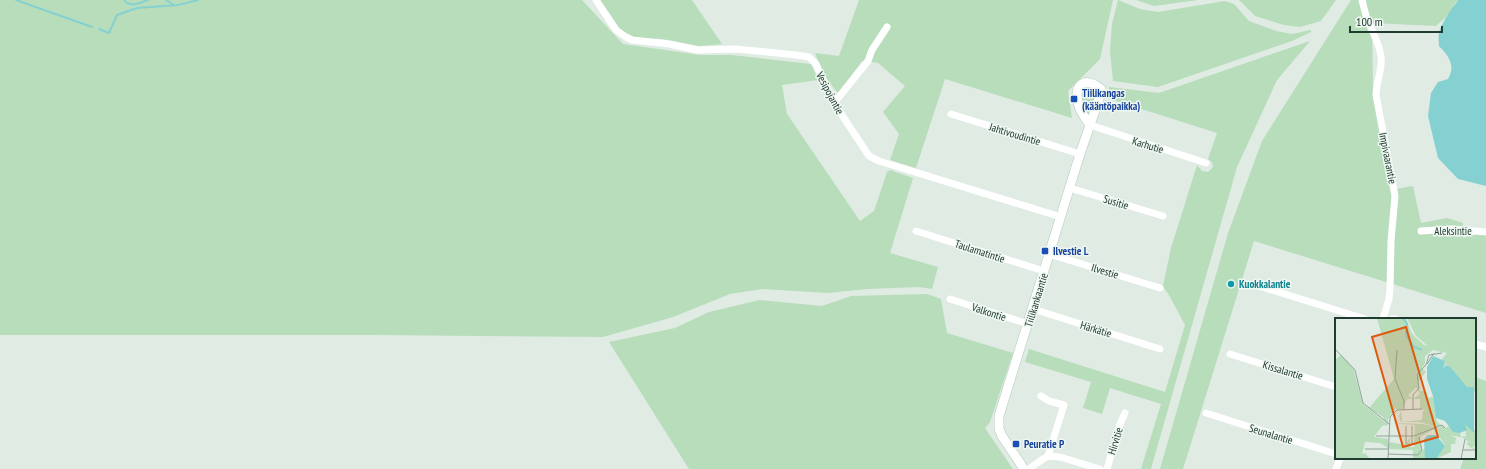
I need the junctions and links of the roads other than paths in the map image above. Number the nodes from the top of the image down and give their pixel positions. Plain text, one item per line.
1 (596, 0) edge
2 (1362, 0) edge
3 (886, 28) dead end
4 (834, 103) junction
5 (951, 114) dead end
6 (1090, 125) joint
7 (1080, 154) junction
8 (1206, 163) dead end
9 (1070, 188) junction
10 (1163, 216) dead end
11 (1061, 217) junction
12 (916, 231) dead end
13 (1421, 231) dead end
14 (1486, 232) edge
15 (1050, 254) junction
16 (1044, 271) junction
17 (1256, 285) dead end
18 (1160, 288) dead end
19 (950, 299) dead end
20 (1033, 310) junction
21 (1362, 318) edge
22 (1383, 318) edge
23 (1028, 324) junction
24 (1476, 344) edge
25 (1486, 347) edge
26 (1160, 349) dead end
27 (1230, 354) dead end
28 (1335, 387) edge
29 (1041, 396) dead end
30 (1125, 413) dead end
31 (1206, 413) dead end
32 (1335, 454) edge
33 (1048, 456) junction
34 (1340, 459) edge
35 (1024, 469) edge
36 (1029, 469) edge
37 (1100, 469) edge
38 (1107, 469) edge
39 (1336, 469) edge

1 - 4 street, Vesipojantie
2 - 22 street, Impivaarantie
3 - 4 street
4 - 11 street, Vesipojantie
5 - 7 street, Jahtivoudintie
6 - 7 street, Tiilikankaantie
6 - 8 street, Karhutie
7 - 9 street, Tiilikankaantie
9 - 10 street, Susitie
9 - 11 street, Tiilikankaantie
11 - 15 street, Tiilikankaantie
12 - 16 street, Taulamatintie
13 - 14 street, Aleksintie
15 - 16 street, Tiilikankaantie
15 - 18 street, Ilvestie
16 - 20 street, Tiilikankaantie
17 - 21 street
19 - 23 street, Valkontie
20 - 23 street, Tiilikankaantie
20 - 26 street, Härkätie
23 - 35 street, Tiilikankaantie
24 - 25 street
27 - 28 street, Kissalantie
29 - 33 street
30 - 38 street, Hirvitie
31 - 32 street, Seunalantie
33 - 36 street
33 - 37 street
34 - 39 street

